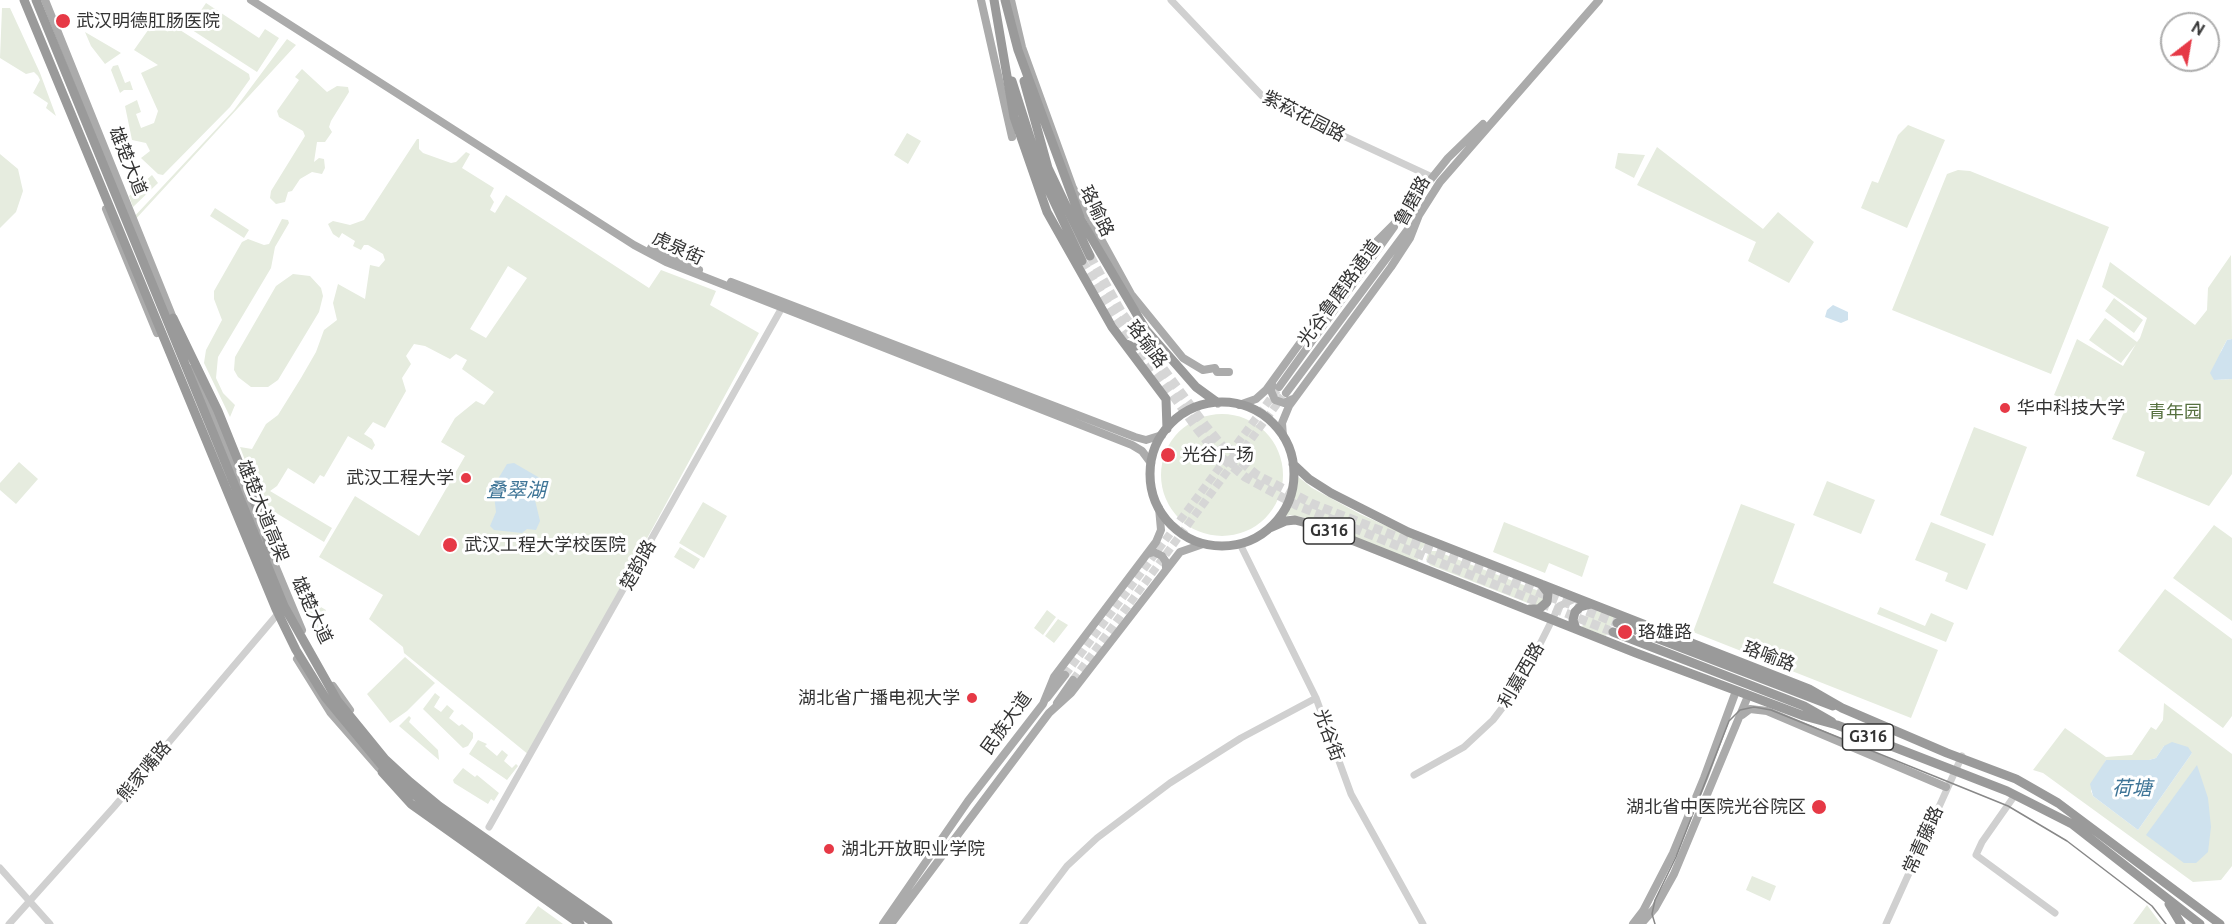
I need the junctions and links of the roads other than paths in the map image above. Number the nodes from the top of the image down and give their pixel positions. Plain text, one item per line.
1 (36, 0) edge
2 (45, 0) edge
3 (251, 0) edge
4 (260, 0) edge
5 (981, 0) edge
6 (994, 0) edge
7 (1005, 0) edge
8 (1011, 0) edge
9 (1171, 0) edge
10 (1593, 0) edge
11 (1599, 0) edge
12 (24, 2) edge
13 (1018, 50) junction
14 (1005, 58) junction
15 (1012, 137) dead end
16 (1432, 177) junction
17 (1419, 214) junction
18 (1399, 219) joint
19 (150, 275) junction
20 (784, 305) junction
21 (1146, 330) junction
22 (1124, 343) junction
23 (1229, 372) dead end
24 (1279, 387) junction
25 (1293, 399) junction
26 (1218, 403) junction
27 (1239, 405) junction
28 (1164, 432) junction
29 (1283, 436) junction
30 (1133, 441) junction
31 (1151, 463) junction
32 (1293, 464) junction
33 (1159, 508) junction
34 (1270, 528) junction
35 (1203, 544) junction
36 (1240, 544) junction
37 (1147, 554) junction
38 (270, 555) junction
39 (1166, 568) junction
40 (1541, 584) junction
41 (1555, 590) junction
42 (1576, 598) junction
43 (1591, 604) junction
44 (1559, 606) junction
45 (1527, 609) junction
46 (276, 616) junction
47 (1551, 619) junction
48 (1576, 629) junction
49 (324, 672) junction
50 (310, 681) junction
51 (1736, 691) junction
52 (1749, 696) junction
53 (1316, 698) junction
54 (1043, 704) junction
55 (1842, 708) junction
56 (1049, 713) junction
57 (1738, 720) junction
58 (1837, 725) junction
59 (357, 739) junction
60 (1962, 756) junction
61 (1954, 772) junction
62 (1414, 775) dead end
63 (1946, 787) junction
64 (2014, 795) junction
65 (489, 827) dead end
66 (0, 868) edge
67 (2160, 894) junction
68 (30, 900) junction
69 (2055, 913) dead end
70 (1641, 921) edge
71 (2198, 922) edge
72 (2213, 922) edge
73 (9, 924) edge
74 (50, 924) edge
75 (580, 924) edge
76 (590, 924) edge
77 (597, 924) edge
78 (608, 924) edge
79 (615, 924) edge
80 (883, 924) edge
81 (891, 924) edge
82 (1023, 924) edge
83 (1423, 924) edge
84 (1654, 924) edge
85 (1886, 924) edge
86 (2181, 924) edge

1 - 19 highway, 雄楚大道高架, bridge
2 - 38 main road, 雄楚大道
3 - 20 main road, 虎泉街
4 - 20 main road, 虎泉街
5 - 15 main road
6 - 14 highway
7 - 13 highway, 珞喻路
8 - 23 main road
9 - 16 street, 紫菘花园路
10 - 16 main road, 鲁磨路
11 - 17 main road, 鲁磨路
12 - 46 main road, 雄楚大道
12 - 59 highway, 雄楚大道高架, bridge
13 - 14 highway
13 - 21 highway, 珞喻路
14 - 22 highway, 珞瑜路
16 - 18 main road, 鲁磨路
17 - 24 main road, 光谷鲁磨路通道
17 - 25 main road, 鲁磨路
18 - 24 main road, 光谷鲁磨路通道
19 - 38 highway, bridge
19 - 78 highway, 雄楚大道高架, bridge
20 - 30 main road, 虎泉街
20 - 65 street, 楚韵路
21 - 22 highway
21 - 26 highway, 珞喻路
22 - 28 highway, 珞瑜路
24 - 25 main road
24 - 27 main road
25 - 29 main road, 鲁磨路
26 - 27 highway
26 - 28 highway
27 - 29 highway
28 - 30 main road
28 - 31 highway
29 - 32 highway
30 - 31 main road
31 - 33 highway
32 - 34 highway
32 - 40 highway, 珞喻路 / G316
33 - 35 highway
33 - 37 main road, 民族大道
34 - 36 highway
34 - 45 highway, G316
35 - 36 highway
35 - 39 main road, 民族大道
36 - 53 street, 光谷街
37 - 39 main road
37 - 54 main road, 民族大道
38 - 49 main road, 雄楚大道
39 - 56 main road, 民族大道
40 - 41 highway, 珞喻路 / G316
40 - 45 highway
41 - 42 highway, 珞喻路 / G316
41 - 44 street
42 - 43 highway, 珞喻路 / G316
42 - 44 street
43 - 48 highway
43 - 55 highway, 珞喻路 / G316
44 - 47 street, 利嘉西路
45 - 47 highway, G316
46 - 50 main road, 雄楚大道
46 - 68 street, 熊家嘴路
47 - 48 highway, G316
47 - 62 street, 利嘉西路
48 - 51 highway, G316
49 - 50 main road
49 - 79 main road, 雄楚大道
50 - 76 main road, 雄楚大道
51 - 52 highway, G316
51 - 70 main road
52 - 57 main road
52 - 58 highway, G316
53 - 82 street
53 - 83 street, 光谷街
54 - 56 main road
54 - 80 main road, 民族大道
55 - 58 highway
55 - 60 highway, 珞喻路 / G316
56 - 81 main road, 民族大道
57 - 63 main road
57 - 70 main road
58 - 61 highway, G316
59 - 75 highway, bridge
59 - 77 highway, 雄楚大道高架, bridge
60 - 61 street, 常青藤路
60 - 72 highway, 珞喻路 / G316
61 - 63 street, 常青藤路
61 - 64 highway, G316
63 - 85 street, 常青藤路
64 - 67 highway, G316
64 - 69 street
66 - 68 street
67 - 71 highway, G316
67 - 86 highway
68 - 73 street, 熊家嘴路
68 - 74 street
70 - 84 street

